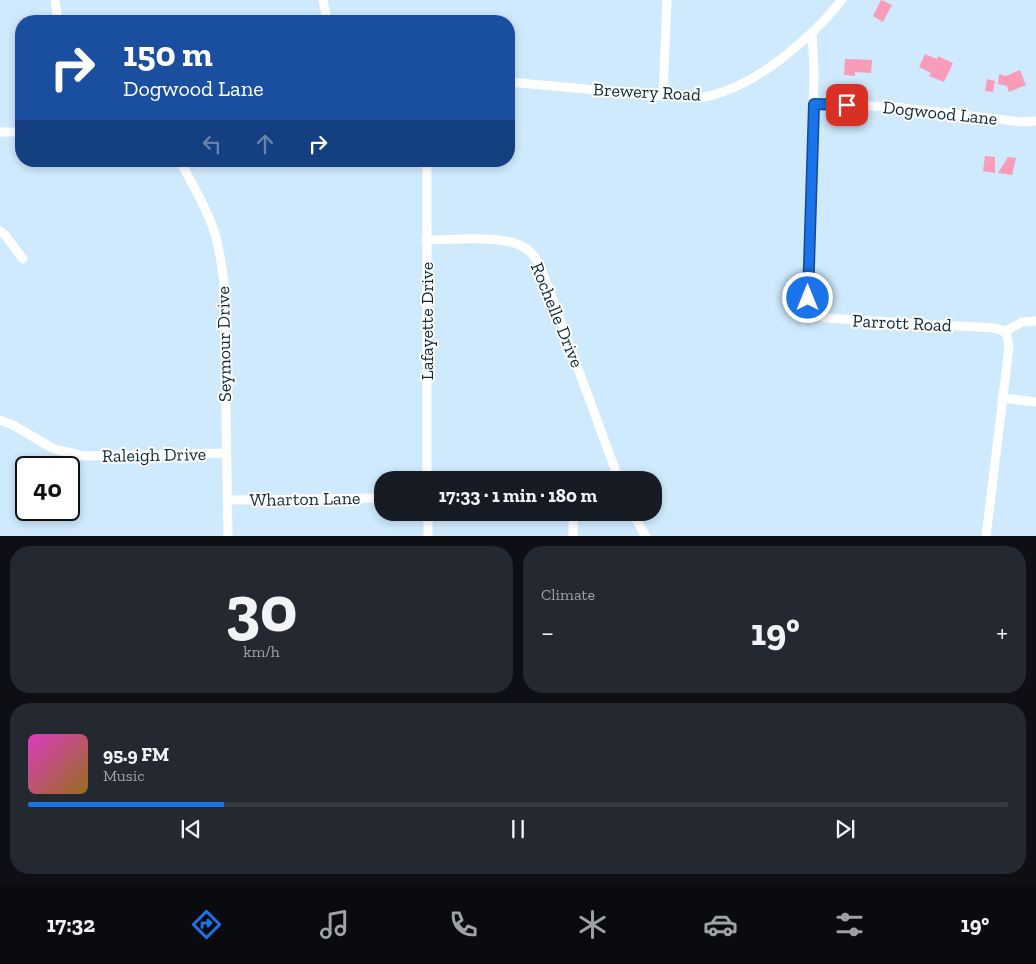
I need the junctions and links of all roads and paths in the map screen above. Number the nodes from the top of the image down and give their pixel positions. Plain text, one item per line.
1 (55, 0) edge
2 (322, 0) edge
3 (666, 0) edge
4 (842, 0) edge
5 (57, 15) edge
6 (326, 15) edge
7 (812, 32) junction
8 (515, 83) edge
9 (663, 96) junction
10 (814, 104) junction
11 (1036, 121) edge
12 (0, 132) edge
13 (15, 132) edge
14 (183, 167) edge
15 (427, 167) edge
16 (0, 231) edge
17 (426, 240) junction
18 (22, 259) dead end
19 (1036, 321) edge
20 (1004, 332) junction
21 (1002, 398) junction
22 (1036, 402) edge
23 (0, 420) edge
24 (226, 453) junction
25 (427, 471) edge
26 (616, 471) edge
27 (374, 498) edge
28 (228, 500) junction
29 (428, 521) edge
30 (573, 521) edge
31 (637, 521) edge
32 (228, 536) edge
33 (428, 536) edge
34 (573, 536) edge
35 (646, 536) edge
36 (986, 536) edge

1 - 5 street
2 - 6 street
3 - 9 street
4 - 7 street, Brewery Road
7 - 9 street, Brewery Road
7 - 10 street, Parrott Road
8 - 9 street, Brewery Road
10 - 11 street, Dogwood Lane
10 - 20 street, Parrott Road
12 - 13 street
14 - 24 street, Seymour Drive
15 - 17 street, Lafayette Drive
16 - 18 street
17 - 25 street, Lafayette Drive
17 - 26 street, Rochelle Drive
19 - 20 street
20 - 21 street
21 - 22 street
21 - 36 street
23 - 24 street, Raleigh Drive
24 - 28 street, Seymour Drive
27 - 28 street, Wharton Lane
28 - 32 street, Seymour Drive
29 - 33 street
30 - 34 street
31 - 35 street

